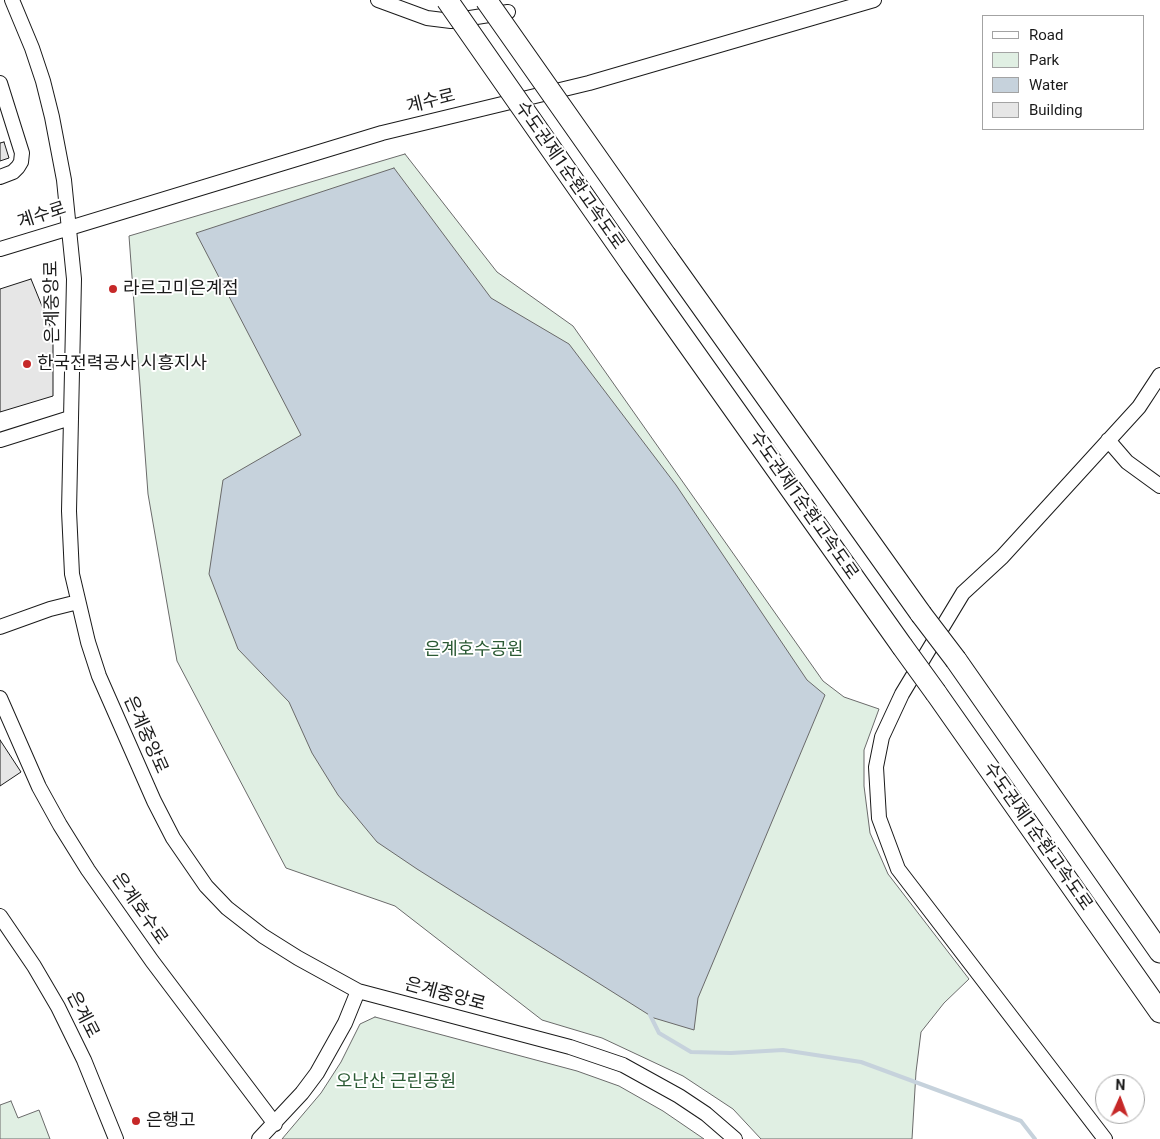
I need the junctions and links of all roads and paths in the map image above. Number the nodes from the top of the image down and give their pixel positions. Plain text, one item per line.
1 (12, 0) edge
2 (378, 0) edge
3 (447, 0) edge
4 (486, 0) edge
5 (874, 0) edge
6 (508, 12) dead end
7 (0, 83) edge
8 (0, 176) edge
9 (68, 228) junction
10 (0, 249) edge
11 (1160, 375) edge
12 (70, 418) junction
13 (0, 440) edge
14 (1108, 440) junction
15 (1160, 486) edge
16 (78, 602) junction
17 (0, 627) edge
18 (0, 698) edge
19 (0, 916) edge
20 (1159, 951) edge
21 (358, 992) junction
22 (1160, 1012) edge
23 (275, 1124) junction
24 (116, 1139) edge
25 (259, 1139) edge
26 (735, 1139) edge
27 (1105, 1139) edge

1 - 9 street, 은계중앙로
2 - 6 street
3 - 22 highway, 수도권제1순환고속도로, bridge
4 - 20 highway, 수도권제1순환고속도로, bridge
5 - 9 street, 계수로
7 - 8 street
9 - 10 street, 계수로
9 - 12 street, 은계중앙로
11 - 14 street
12 - 13 street
12 - 16 street, 은계중앙로
14 - 15 street
14 - 27 street
16 - 17 street
16 - 21 street, 은계중앙로
18 - 23 street, 은계호수로
19 - 24 street, 은계로
21 - 23 street
21 - 26 street, 은계중앙로
23 - 25 street

